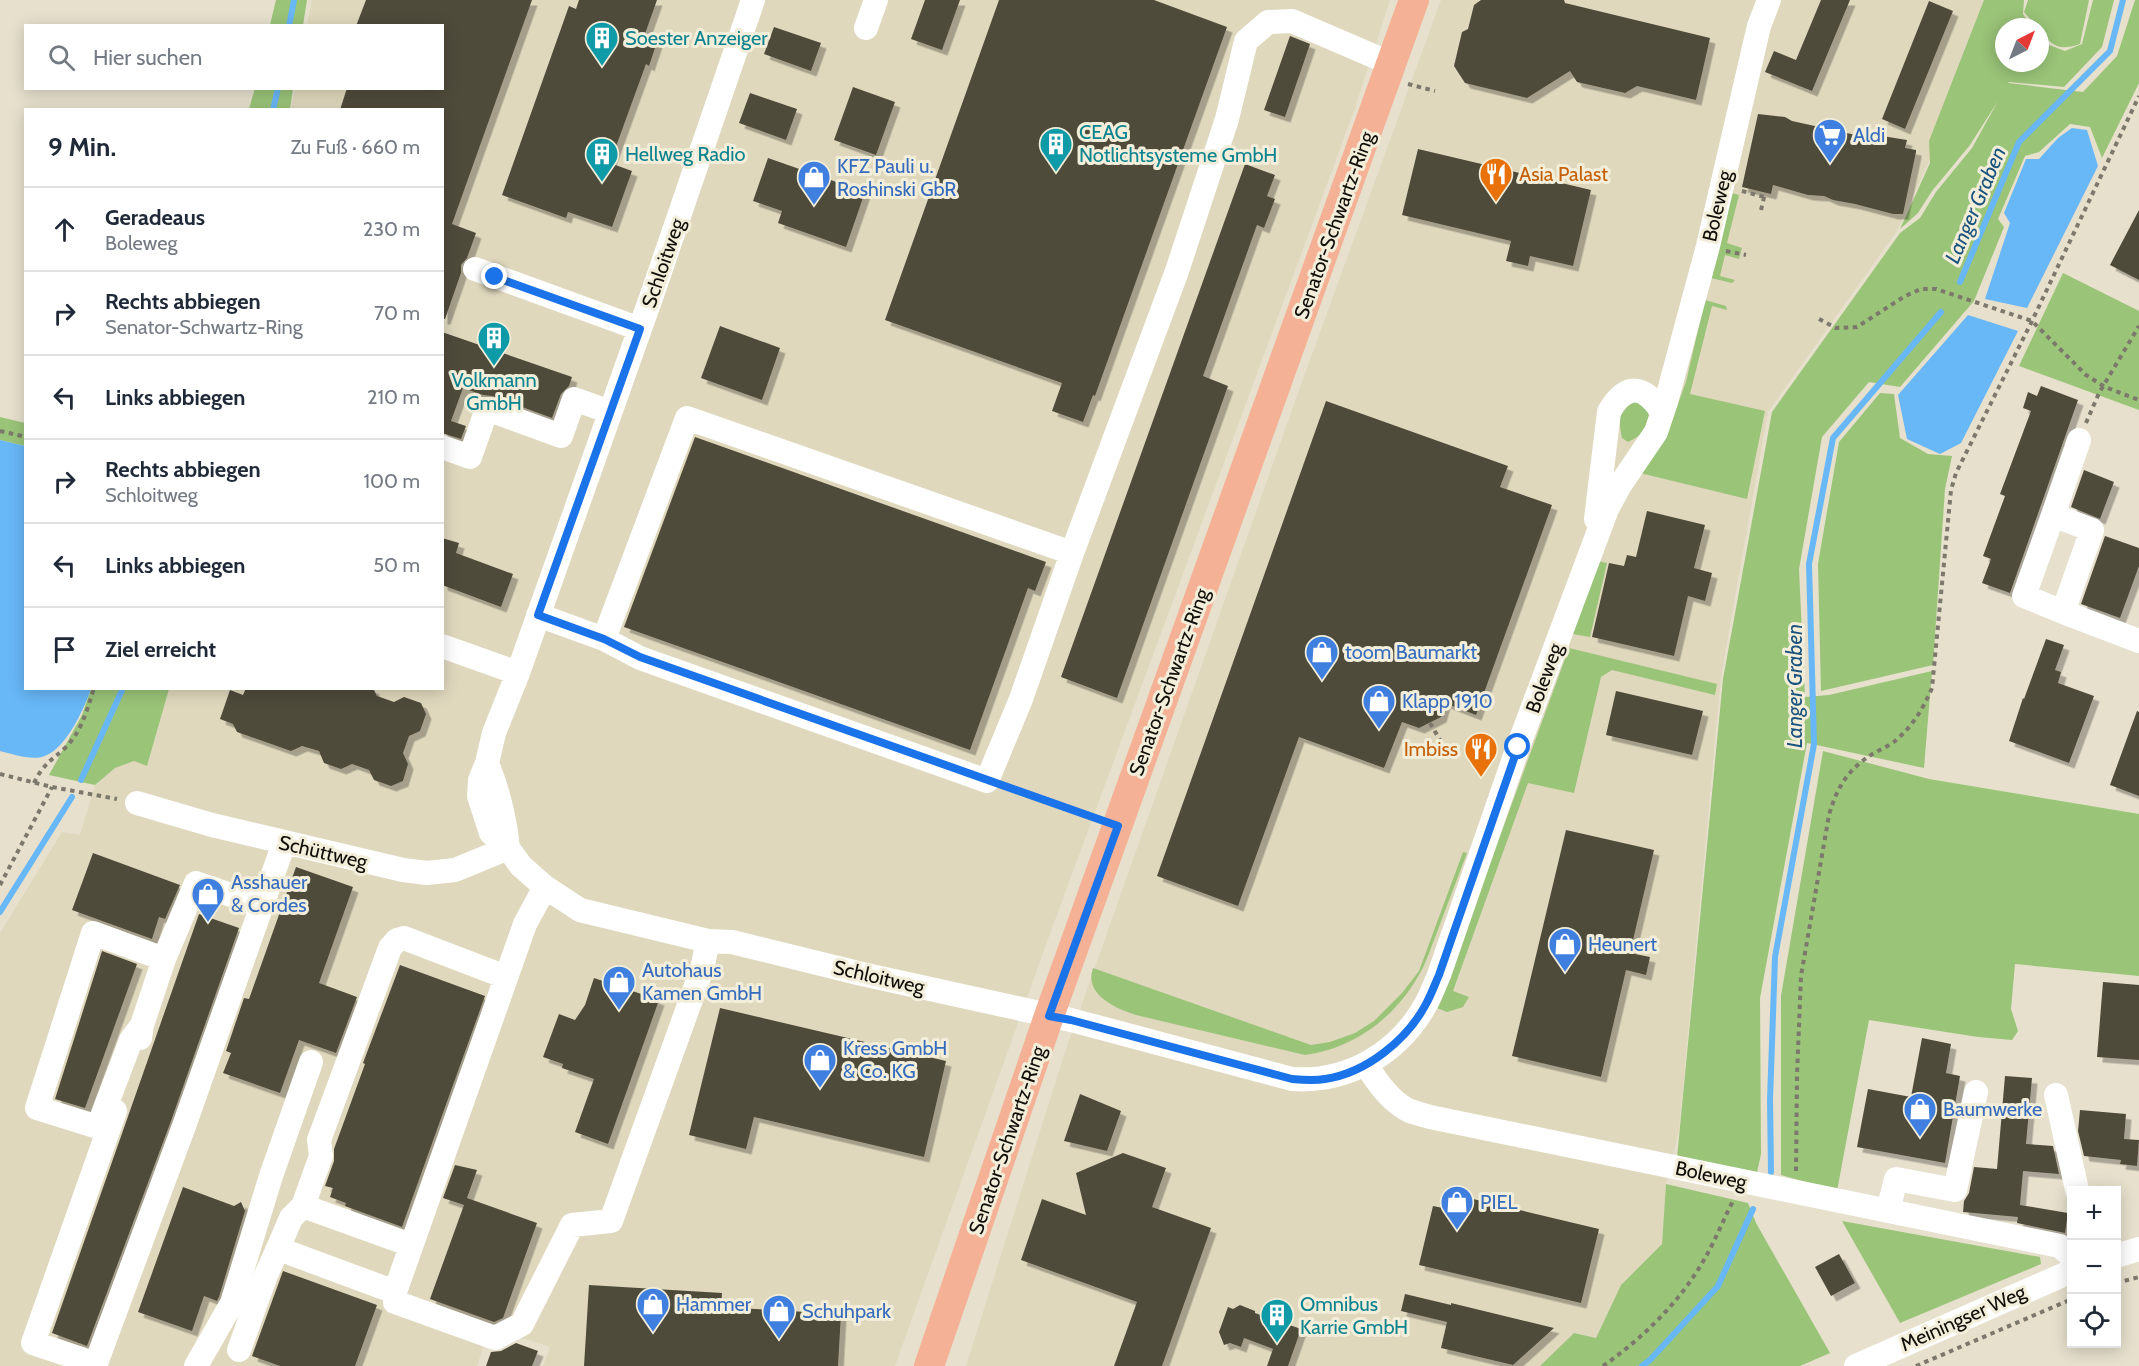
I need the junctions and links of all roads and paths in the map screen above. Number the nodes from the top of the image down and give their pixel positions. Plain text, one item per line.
1 (753, 0) edge
2 (876, 0) edge
3 (1414, 0) edge
4 (1769, 0) edge
5 (866, 28) dead end
6 (1392, 64) junction
7 (2139, 96) edge
8 (1765, 193) dead end
9 (1761, 210) dead end
10 (475, 269) dead end
11 (1819, 319) dead end
12 (2032, 321) junction
13 (2139, 326) edge
14 (640, 329) junction
15 (2104, 387) junction
16 (2139, 400) edge
17 (610, 412) junction
18 (1662, 412) junction
19 (0, 431) edge
20 (24, 436) edge
21 (2079, 440) joint
22 (444, 448) edge
23 (2052, 515) junction
24 (1594, 543) junction
25 (1072, 553) junction
26 (2063, 612) junction
27 (538, 615) junction
28 (604, 639) junction
29 (2139, 641) edge
30 (444, 647) edge
31 (518, 673) junction
32 (93, 690) edge
33 (1430, 723) dead end
34 (1440, 740) dead end
35 (0, 774) edge
36 (987, 781) junction
37 (34, 783) junction
38 (52, 787) junction
39 (95, 795) dead end
40 (137, 803) dead end
41 (1118, 826) junction
42 (284, 843) junction
43 (508, 848) junction
44 (0, 885) edge
45 (545, 887) junction
46 (263, 906) junction
47 (708, 941) junction
48 (164, 959) junction
49 (506, 977) junction
50 (1049, 1016) junction
51 (142, 1025) junction
52 (311, 1062) dead end
53 (1366, 1064) junction
54 (1976, 1092) dead end
55 (2056, 1095) dead end
56 (1741, 1182) junction
57 (2076, 1186) edge
58 (1798, 1193) junction
59 (303, 1206) junction
60 (1888, 1211) junction
61 (280, 1244) junction
62 (411, 1245) junction
63 (2139, 1249) edge
64 (2067, 1252) edge
65 (2121, 1254) edge
66 (2067, 1273) edge
67 (2139, 1277) edge
68 (2121, 1282) edge
69 (395, 1292) junction
70 (2067, 1301) edge
71 (239, 1350) dead end
72 (96, 1365) edge
73 (196, 1366) edge
74 (929, 1366) edge
75 (1603, 1366) edge
76 (1856, 1366) edge
77 (1916, 1366) edge

1 - 14 street, Schloitweg
2 - 5 street
3 - 6 main road, Senator-Schwartz-Ring
4 - 18 street, Boleweg
6 - 25 street
6 - 41 main road, Senator-Schwartz-Ring
7 - 12 path
8 - 9 path
10 - 14 street
11 - 12 path
12 - 15 path
12 - 58 path
13 - 15 path
14 - 17 street, Schloitweg
15 - 16 path
15 - 21 path
17 - 22 street
17 - 27 street, Schloitweg
18 - 24 street, Boleweg
18 - 24 street, Boleweg
19 - 20 path
21 - 23 street
23 - 26 street
23 - 26 street
24 - 53 street, Boleweg
25 - 28 street
25 - 36 street
26 - 29 street
27 - 28 street
27 - 31 street, Schloitweg
28 - 36 street
30 - 31 street
31 - 43 street, Schloitweg
32 - 37 path
33 - 34 path
35 - 37 path
36 - 41 path
37 - 38 path
38 - 39 path
38 - 44 path
40 - 42 street, Schüttweg
41 - 50 main road, Senator-Schwartz-Ring
42 - 43 street, Schüttweg
42 - 46 street
43 - 45 street, Schloitweg
45 - 47 street, Schloitweg
45 - 49 street
46 - 48 street
46 - 72 street
47 - 50 street, Schloitweg
47 - 69 street
48 - 51 street
48 - 51 street
49 - 59 street
49 - 62 street
50 - 53 street, Boleweg
50 - 74 main road, Senator-Schwartz-Ring
51 - 72 street
52 - 73 street
53 - 56 street, Boleweg
54 - 60 street
55 - 57 street
56 - 58 street, Boleweg
56 - 75 path
58 - 60 street, Boleweg
59 - 61 street
59 - 62 street
60 - 64 street, Boleweg
61 - 69 street
61 - 71 street
62 - 69 street
63 - 65 street
66 - 76 street, Meiningser Weg
67 - 68 path
70 - 77 path

